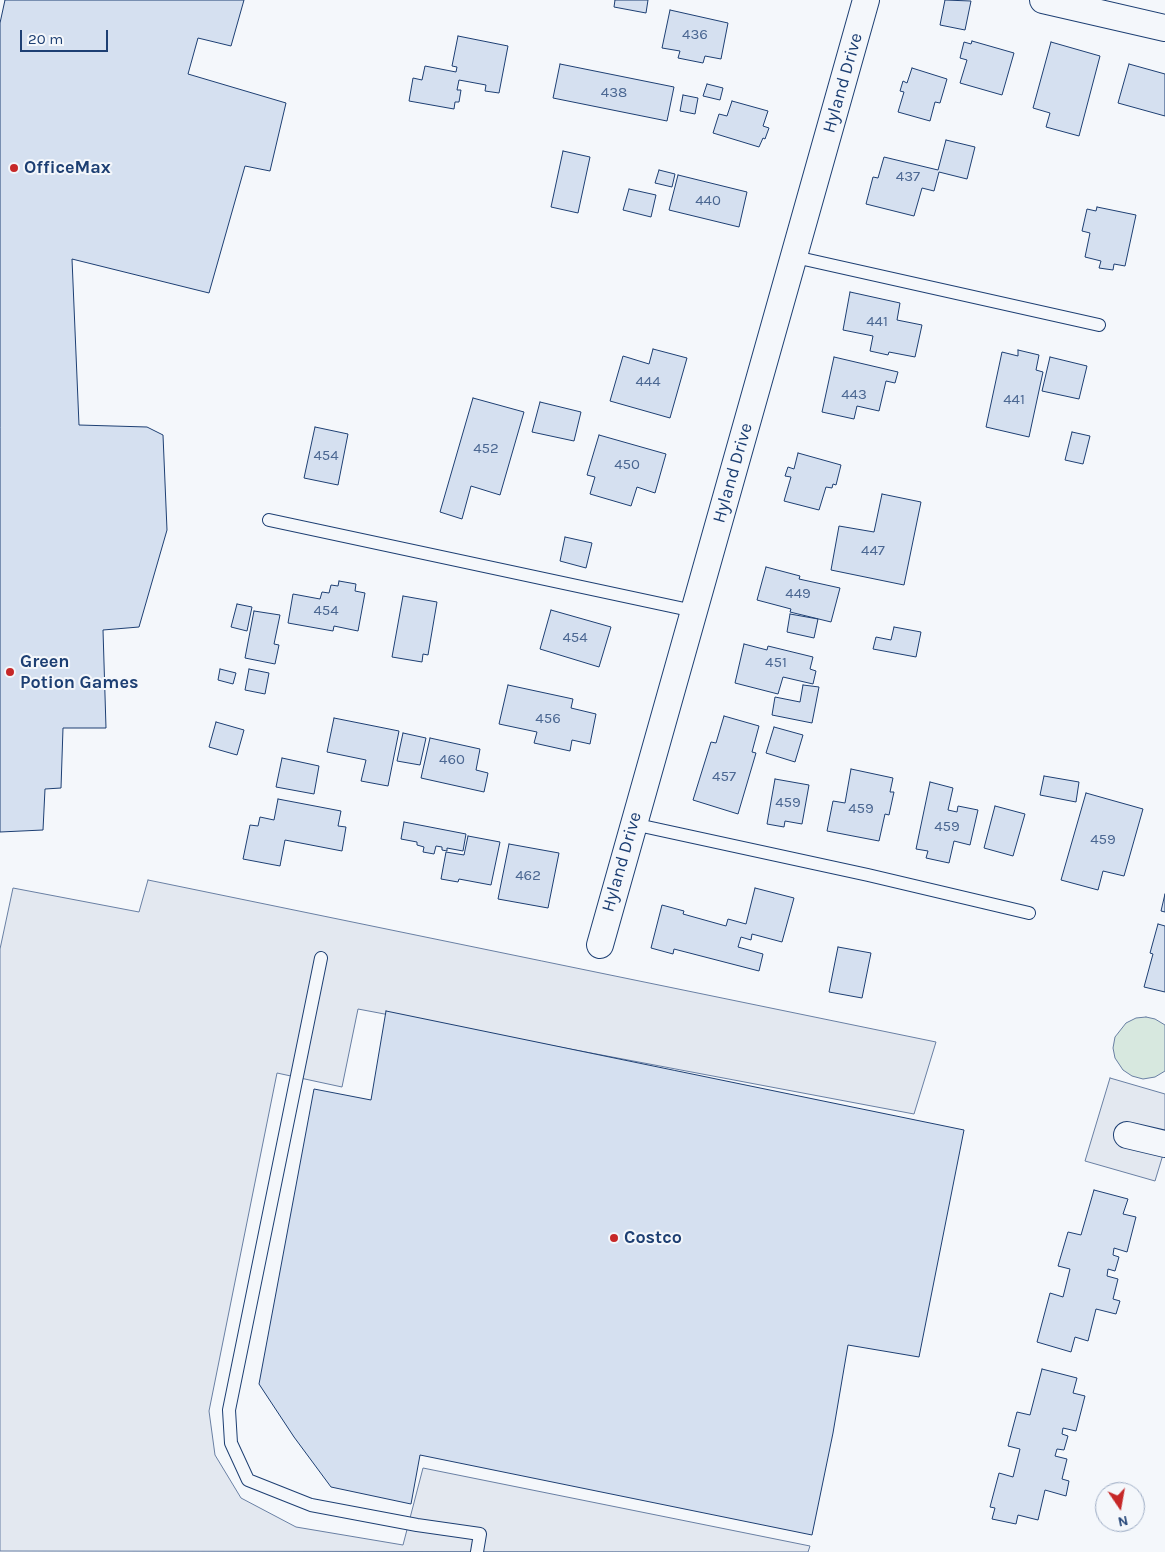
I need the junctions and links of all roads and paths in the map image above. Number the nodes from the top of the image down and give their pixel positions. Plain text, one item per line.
1 (866, 0) edge
2 (1043, 0) edge
3 (1165, 28) edge
4 (795, 257) junction
5 (1099, 325) dead end
6 (269, 520) dead end
7 (694, 611) junction
8 (633, 824) junction
9 (1029, 913) dead end
10 (600, 945) dead end
11 (321, 958) dead end
12 (1127, 1135) dead end
13 (1165, 1144) edge
14 (477, 1552) edge

1 - 4 street, Hyland Drive
2 - 3 street
4 - 5 lane
4 - 7 street, Hyland Drive
6 - 7 lane
7 - 8 street, Hyland Drive
8 - 9 lane
8 - 10 street, Hyland Drive
11 - 14 lane
12 - 13 street

